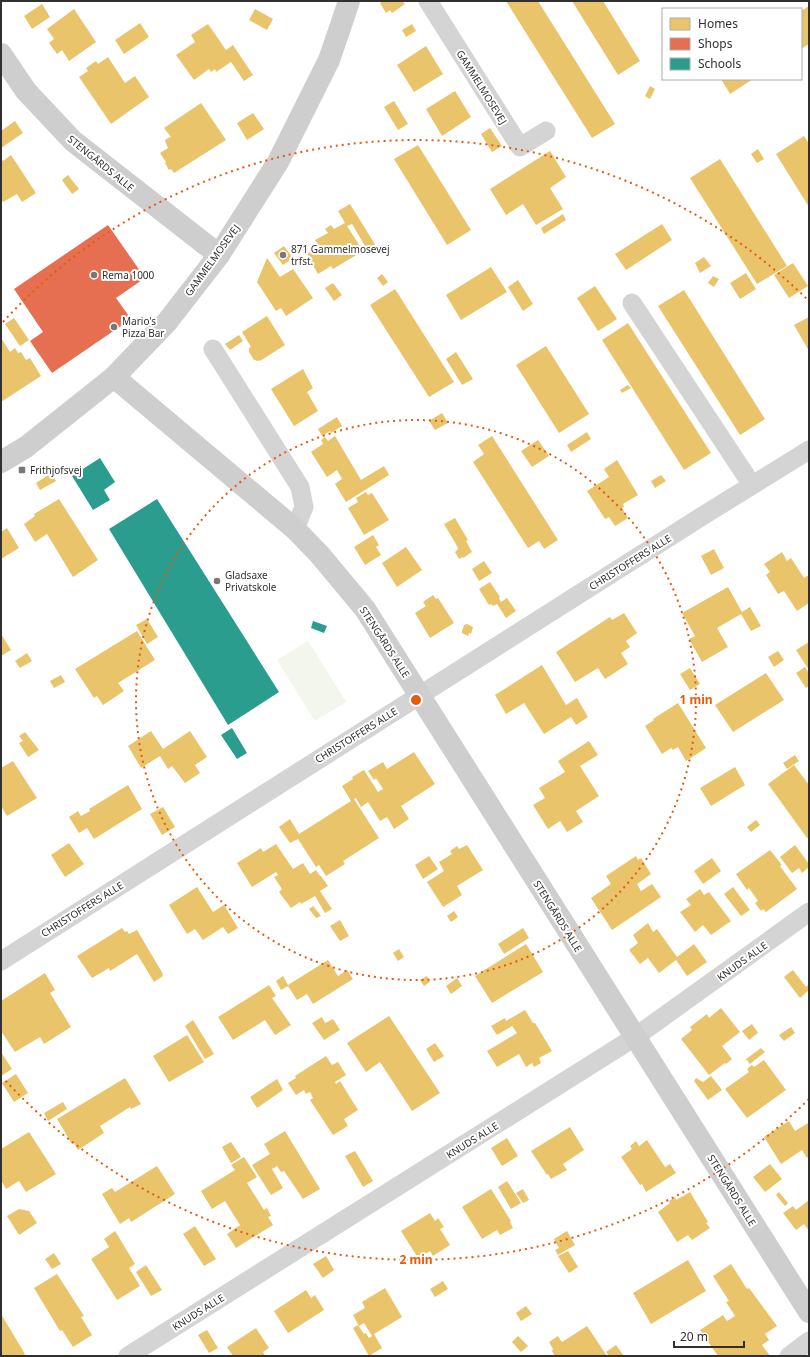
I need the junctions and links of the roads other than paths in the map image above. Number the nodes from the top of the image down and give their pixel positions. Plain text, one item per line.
1 (348, 1) edge
2 (428, 1) edge
3 (1, 54) edge
4 (546, 131) dead end
5 (219, 255) junction
6 (632, 303) dead end
7 (213, 349) dead end
8 (114, 377) junction
9 (809, 450) edge
10 (1, 462) edge
11 (752, 485) junction
12 (295, 529) junction
13 (419, 695) junction
14 (809, 912) edge
15 (1, 961) edge
16 (635, 1037) junction
17 (809, 1312) edge
18 (809, 1341) edge
19 (128, 1356) edge
20 (789, 1356) edge

1 - 5 street, GAMMELMOSEVEJ
2 - 4 street, GAMMELMOSEVEJ
3 - 5 street, STENGÅRDS ALLE
5 - 8 street, GAMMELMOSEVEJ
6 - 11 street
7 - 12 street
8 - 10 street, GAMMELMOSEVEJ
8 - 12 street, STENGÅRDS ALLE
9 - 11 street, CHRISTOFFERS ALLE
11 - 13 street, CHRISTOFFERS ALLE
12 - 13 street, STENGÅRDS ALLE
13 - 15 street, CHRISTOFFERS ALLE
13 - 16 street, STENGÅRDS ALLE
14 - 16 street, KNUDS ALLE
16 - 17 street, STENGÅRDS ALLE
16 - 19 street, KNUDS ALLE
18 - 20 street

